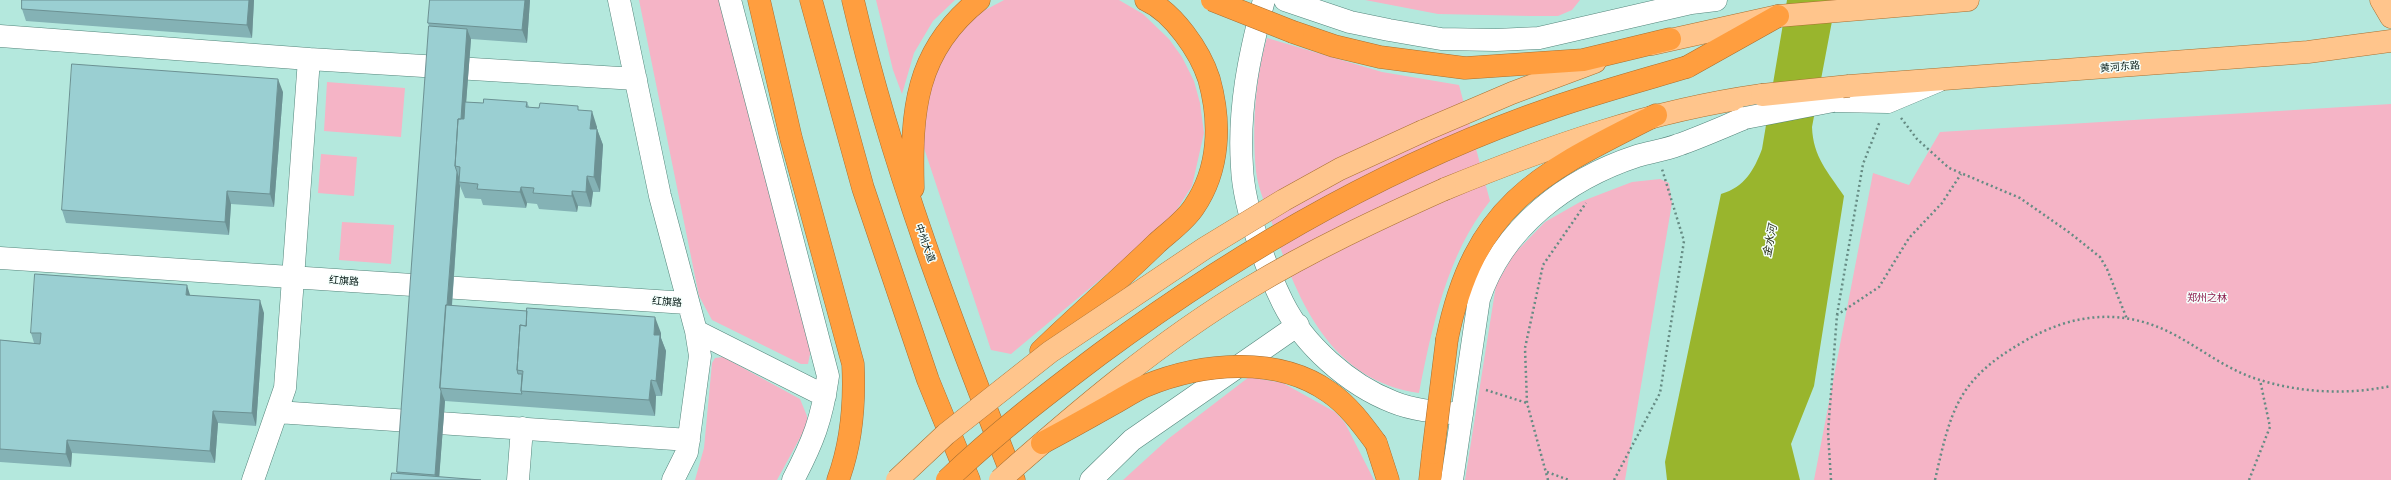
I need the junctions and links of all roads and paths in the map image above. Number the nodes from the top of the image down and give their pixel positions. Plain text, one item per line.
1 (619, 0) edge
2 (730, 0) edge
3 (759, 0) edge
4 (811, 0) edge
5 (853, 0) edge
6 (979, 0) edge
7 (1146, 0) edge
8 (1212, 0) edge
9 (1264, 0) edge
10 (1285, 0) edge
11 (1716, 0) edge
12 (1968, 0) edge
13 (2381, 0) edge
14 (1778, 16) junction
15 (2391, 17) edge
16 (0, 36) edge
17 (1670, 39) junction
18 (2391, 41) edge
19 (309, 59) junction
20 (636, 79) junction
21 (1941, 80) junction
22 (1888, 102) junction
23 (1656, 115) junction
24 (1662, 167) dead end
25 (1961, 174) junction
26 (1591, 175) junction
27 (913, 209) junction
28 (0, 258) edge
29 (291, 277) junction
30 (687, 303) junction
31 (1836, 315) junction
32 (2127, 319) junction
33 (1298, 325) junction
34 (696, 332) junction
35 (2260, 380) junction
36 (1466, 384) junction
37 (2391, 386) edge
38 (825, 396) junction
39 (992, 398) junction
40 (1527, 403) junction
41 (278, 412) junction
42 (1462, 414) junction
43 (522, 428) junction
44 (689, 440) junction
45 (1042, 443) junction
46 (1547, 472) junction
47 (253, 480) edge
48 (518, 480) edge
49 (673, 480) edge
50 (793, 480) edge
51 (838, 480) edge
52 (897, 480) edge
53 (947, 480) edge
54 (969, 480) edge
55 (1000, 480) edge
56 (1014, 480) edge
57 (1090, 480) edge
58 (1388, 480) edge
59 (1430, 480) edge
60 (1452, 480) edge
61 (1548, 480) edge
62 (1568, 480) edge
63 (1614, 480) edge
64 (1831, 480) edge
65 (1935, 480) edge
66 (2249, 480) edge

1 - 20 street
2 - 38 street
3 - 51 highway
4 - 54 highway
5 - 27 highway, 中州大道
6 - 27 highway
7 - 39 highway, bridge
8 - 17 highway, bridge
9 - 33 street
10 - 11 street
12 - 14 main road
13 - 15 main road
14 - 17 main road
14 - 53 highway, bridge
16 - 19 street
17 - 39 main road, bridge
18 - 21 main road, 黄河东路
19 - 20 street
19 - 29 street
20 - 30 street
21 - 22 street
21 - 23 main road, 黄河东路, bridge
22 - 25 path
22 - 26 street, bridge
22 - 31 path
23 - 45 main road, 黄河东路, bridge
23 - 59 highway, bridge
24 - 63 path
25 - 31 path
25 - 32 path
26 - 36 street
26 - 40 path
27 - 56 highway, 中州大道
28 - 29 street, 红旗路
29 - 30 street, 红旗路
29 - 41 street
30 - 34 street
31 - 64 path
32 - 35 path
32 - 65 path
33 - 42 street
33 - 57 street
34 - 38 street
34 - 44 street
35 - 37 path
35 - 66 path
36 - 40 path
36 - 42 street
38 - 50 street
39 - 52 main road, bridge
40 - 46 path
41 - 43 street
41 - 47 street
42 - 60 street
43 - 44 street
43 - 48 street
44 - 49 street
45 - 55 main road, 黄河东路, bridge
45 - 58 highway, bridge
46 - 61 path
46 - 62 path

